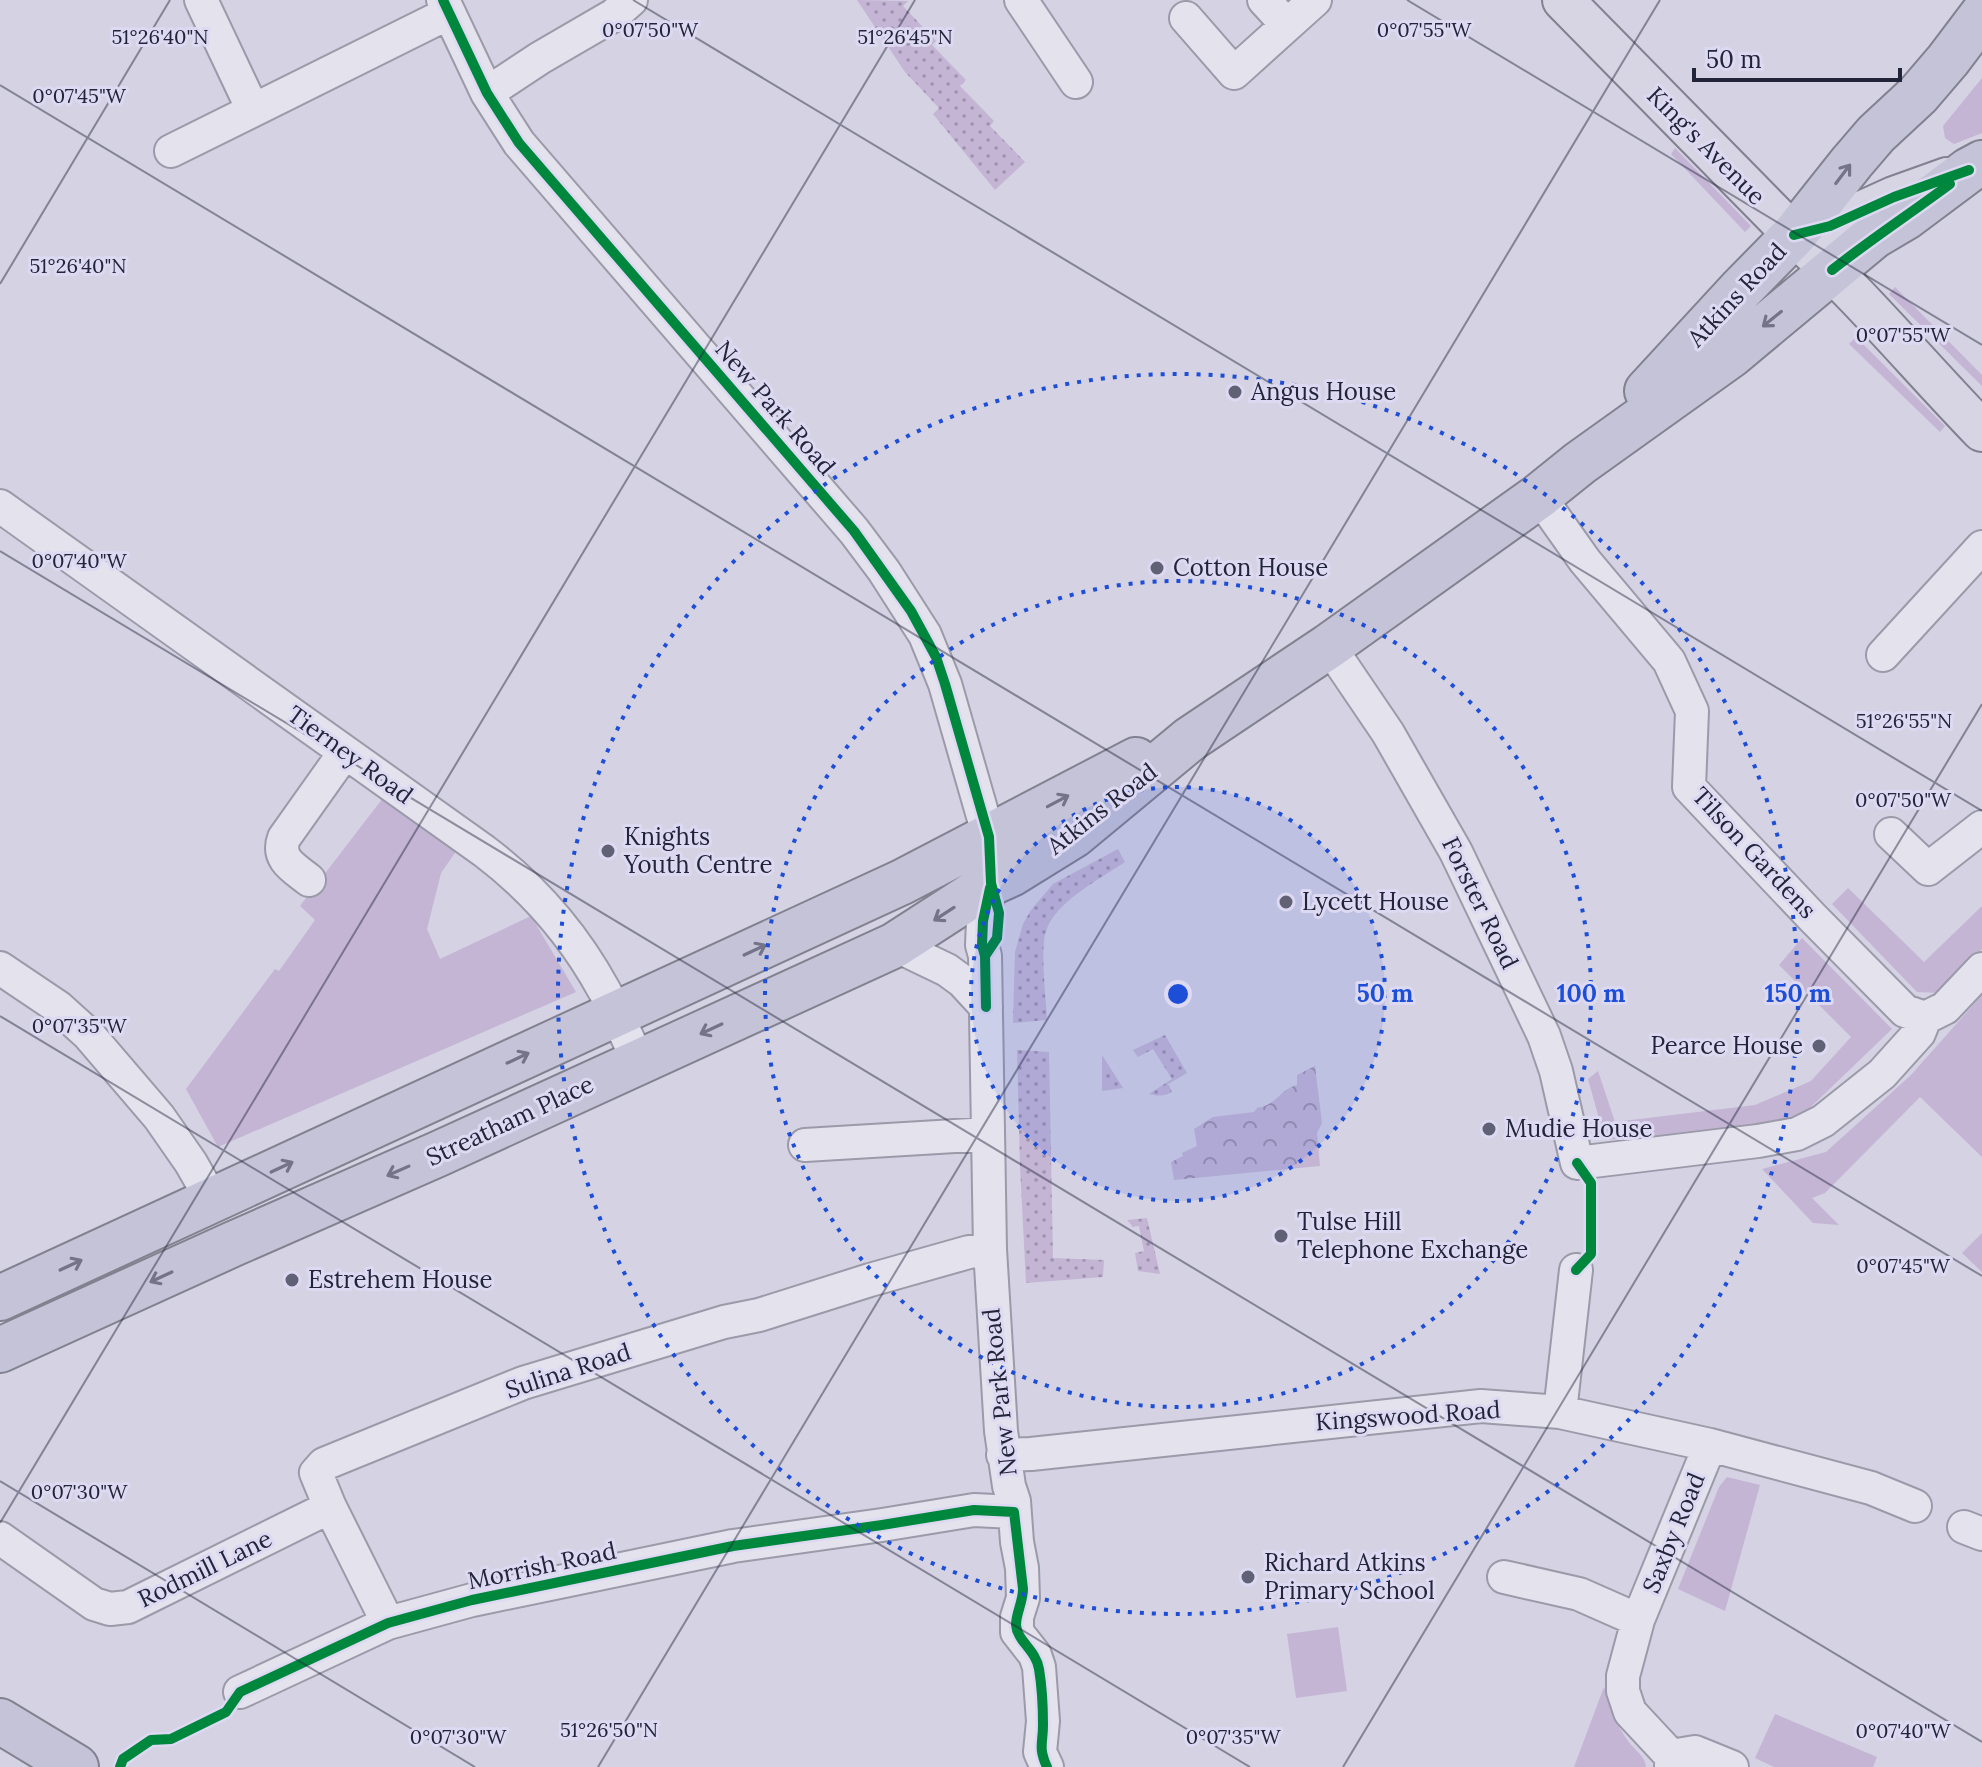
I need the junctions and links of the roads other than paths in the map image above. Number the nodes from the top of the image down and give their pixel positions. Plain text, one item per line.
1 (201, 0) edge
2 (631, 0) edge
3 (1021, 0) edge
4 (1264, 0) edge
5 (1315, 0) edge
6 (1563, 0) edge
7 (446, 6) edge
8 (1982, 15) edge
9 (1186, 18) dead end
10 (1287, 25) junction
11 (1076, 82) dead end
12 (487, 93) junction
13 (253, 110) junction
14 (171, 151) dead end
15 (1976, 166) edge
16 (1794, 235) junction
17 (1832, 270) junction
18 (1982, 431) edge
19 (1580, 463) junction
20 (1539, 496) junction
21 (0, 506) edge
22 (1982, 547) edge
23 (1329, 646) junction
24 (1883, 655) dead end
25 (1190, 739) junction
26 (345, 752) junction
27 (1982, 827) edge
28 (1891, 834) dead end
29 (989, 837) junction
30 (1001, 879) junction
31 (309, 880) dead end
32 (895, 945) junction
33 (0, 968) edge
34 (1982, 969) edge
35 (986, 1007) junction
36 (615, 1014) junction
37 (1925, 1018) junction
38 (639, 1062) junction
39 (988, 1134) junction
40 (805, 1145) dead end
41 (212, 1200) junction
42 (990, 1249) junction
43 (1576, 1270) dead end
44 (0, 1298) edge
45 (0, 1350) edge
46 (1560, 1412) junction
47 (1710, 1445) junction
48 (1003, 1455) junction
49 (1915, 1506) dead end
50 (330, 1507) junction
51 (1014, 1512) junction
52 (0, 1538) edge
53 (1504, 1577) dead end
54 (1638, 1620) junction
55 (388, 1623) junction
56 (240, 1692) dead end
57 (0, 1721) edge
58 (1671, 1761) edge
59 (76, 1767) edge
60 (1047, 1767) edge
61 (1732, 1767) edge

1 - 13 street
2 - 12 street
3 - 11 street
4 - 10 street
5 - 10 street
6 - 16 main road, King's Avenue
7 - 12 street, New Park Road
7 - 13 street
16 -> 8 highway, Atkins Road
9 - 10 street
12 - 29 street, New Park Road
13 - 14 street
15 - 16 main road
15 - 17 highway, Atkins Road
16 - 17 main road, King's Avenue
16 - 19 highway, Atkins Road
17 - 18 main road, King's Avenue
17 -> 19 highway, Atkins Road
19 - 20 highway, Atkins Road
20 - 23 highway, Atkins Road
20 - 37 street, Tilson Gardens
21 - 26 street, Tierney Road
22 - 24 street
23 - 25 highway, Atkins Road
23 - 37 street, Forster Road
29 -> 25 highway, Atkins Road
25 - 30 highway, Atkins Road
26 - 31 street
26 - 36 street, Tierney Road
27 - 28 street
29 - 30 street, New Park Road
36 -> 29 highway
30 -> 32 highway, Streatham Place
30 - 35 street, New Park Road
32 - 35 street
32 -> 38 highway, Streatham Place
33 - 41 street
34 - 37 street
35 - 39 street, New Park Road
36 - 38 street, Tierney Road
41 -> 36 highway
38 -> 45 highway, Streatham Place
39 - 40 street
39 - 42 street, New Park Road
44 -> 41 highway
42 - 48 street, New Park Road
42 - 50 street, Sulina Road
43 - 46 street
46 - 47 street, Kingswood Road
46 - 48 street, Kingswood Road
47 - 49 street, Kingswood Road
47 - 54 street, Saxby Road
48 - 51 street, New Park Road
50 - 52 street, Rodmill Lane
50 - 55 street, Sulina Road
51 - 55 street, Morrish Road
51 - 60 street, New Park Road
53 - 54 street, Saxby Road
54 - 58 street, Saxby Road
55 - 56 street, Morrish Road
57 - 59 highway
58 - 61 street, Saxby Road

